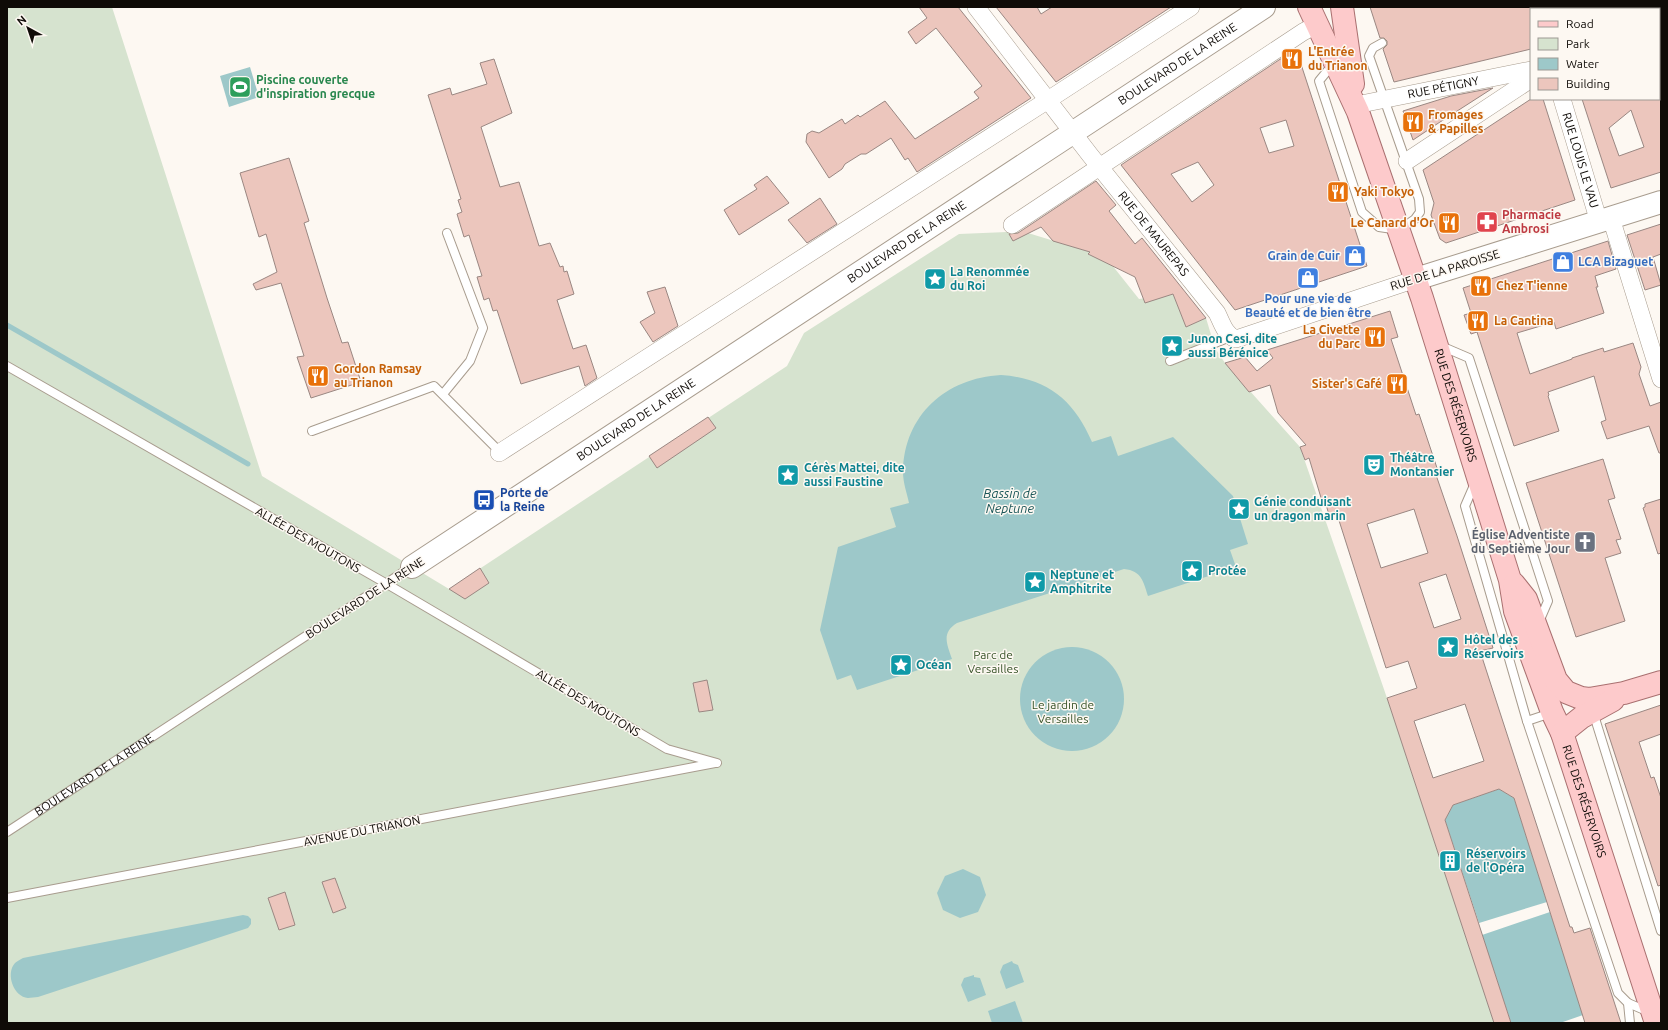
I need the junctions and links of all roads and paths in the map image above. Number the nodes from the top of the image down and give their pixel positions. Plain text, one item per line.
1 (976, 7) edge
2 (1191, 7) edge
3 (1264, 7) edge
4 (1342, 7) edge
5 (1314, 16) edge
6 (1382, 43) dead end
7 (1335, 61) junction
8 (1530, 70) edge
9 (1530, 81) edge
10 (1385, 99) junction
11 (1048, 100) junction
12 (1562, 100) edge
13 (1356, 104) junction
14 (1074, 134) junction
15 (1407, 162) junction
16 (1101, 167) junction
17 (1661, 202) edge
18 (1605, 220) junction
19 (1012, 225) dead end
20 (1399, 230) junction
21 (447, 233) dead end
22 (1416, 279) junction
23 (1230, 337) junction
24 (1437, 344) junction
25 (1170, 362) dead end
26 (7, 366) edge
27 (1661, 379) edge
28 (443, 394) junction
29 (312, 431) dead end
30 (498, 450) joint
31 (1478, 477) junction
32 (412, 567) joint
33 (1510, 580) junction
34 (386, 584) junction
35 (1537, 626) junction
36 (1661, 682) edge
37 (1595, 705) junction
38 (1552, 712) junction
39 (1527, 722) junction
40 (1562, 733) junction
41 (717, 763) joint
42 (7, 832) edge
43 (7, 898) edge
44 (1661, 931) edge
45 (1628, 1003) junction
46 (1654, 1018) edge
47 (1630, 1023) edge

1 - 11 street, RUE DE MAUREPAS
2 - 11 street
3 - 14 street, BOULEVARD DE LA REINE
4 - 13 main road, RUE DES RÉSERVOIRS
5 - 7 main road, RUE DES RÉSERVOIRS
5 - 16 street
6 - 10 lane
7 - 13 main road, RUE DES RÉSERVOIRS
7 - 20 lane
8 - 10 street, RUE PÉTIGNY
9 - 15 street
10 - 13 street, RUE PÉTIGNY
10 - 15 lane
11 - 14 street, RUE DE MAUREPAS
11 - 30 street
12 - 18 street, RUE LOUIS LE VAU
13 - 20 main road, RUE DES RÉSERVOIRS
14 - 16 street, RUE DE MAUREPAS
14 - 32 street, BOULEVARD DE LA REINE
15 - 20 lane
16 - 19 street
16 - 23 street, RUE DE MAUREPAS
17 - 18 street, RUE DE LA PAROISSE
18 - 22 street, RUE DE LA PAROISSE
18 - 27 street, RUE LOUIS LE VAU
20 - 22 main road, RUE DES RÉSERVOIRS
21 - 28 lane
22 - 23 street, RUE DE LA PAROISSE
22 - 24 main road, RUE DES RÉSERVOIRS
23 - 25 lane
24 - 31 main road, RUE DES RÉSERVOIRS
24 - 35 lane
26 - 34 lane, ALLÉE DES MOUTONS
28 - 29 lane
28 - 30 lane
31 - 33 main road, RUE DES RÉSERVOIRS
31 - 39 lane
32 - 34 lane, BOULEVARD DE LA REINE
33 - 35 main road, RUE DES RÉSERVOIRS
33 - 38 main road, RUE DES RÉSERVOIRS
34 - 41 lane, ALLÉE DES MOUTONS
34 - 42 lane, BOULEVARD DE LA REINE
35 - 37 main road, RUE DES RÉSERVOIRS
36 - 37 main road
37 - 40 main road
37 - 44 lane
38 - 39 lane
38 - 40 main road, RUE DES RÉSERVOIRS
39 - 45 lane
40 - 46 main road, RUE DES RÉSERVOIRS
41 - 43 lane, AVENUE DU TRIANON
45 - 46 lane
45 - 47 lane

